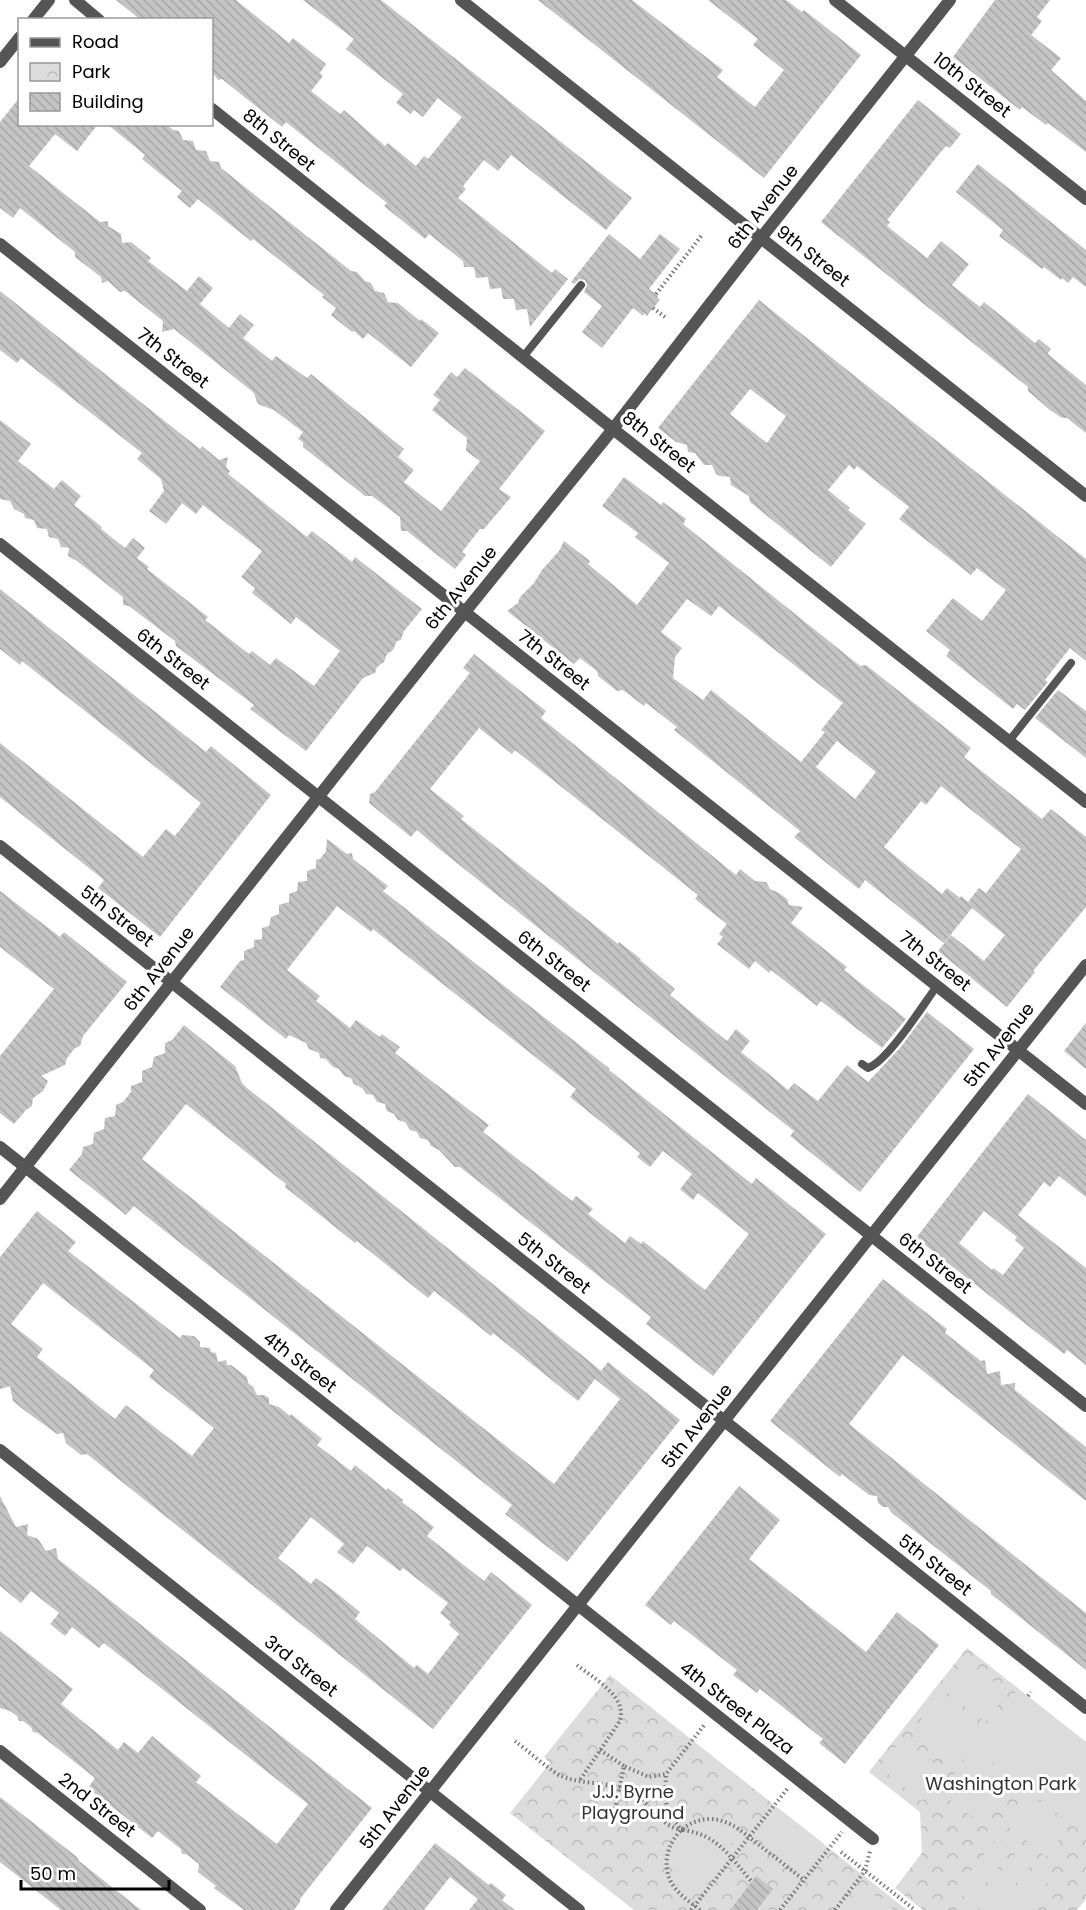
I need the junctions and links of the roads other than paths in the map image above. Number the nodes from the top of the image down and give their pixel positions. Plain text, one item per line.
1 (49, 0) edge
2 (75, 0) edge
3 (460, 0) edge
4 (835, 0) edge
5 (950, 0) edge
6 (35, 18) edge
7 (97, 18) edge
8 (18, 40) edge
9 (906, 56) junction
10 (0, 62) edge
11 (213, 110) edge
12 (1086, 199) edge
13 (761, 238) junction
14 (0, 243) edge
15 (581, 285) dead end
16 (523, 357) junction
17 (613, 429) junction
18 (1086, 496) edge
19 (0, 544) edge
20 (465, 612) junction
21 (1071, 663) dead end
22 (1009, 741) junction
23 (318, 797) junction
24 (1086, 802) edge
25 (0, 846) edge
26 (1086, 965) edge
27 (171, 982) junction
28 (937, 986) junction
29 (1018, 1050) junction
30 (862, 1064) dead end
31 (1086, 1104) edge
32 (0, 1147) edge
33 (25, 1167) junction
34 (0, 1199) edge
35 (871, 1236) junction
36 (1086, 1406) edge
37 (724, 1421) junction
38 (0, 1450) edge
39 (578, 1605) junction
40 (1086, 1708) edge
41 (0, 1751) edge
42 (430, 1792) junction
43 (873, 1839) road end
44 (200, 1910) edge
45 (336, 1910) edge
46 (579, 1910) edge

1 - 6 street
2 - 7 street
3 - 13 street, 9th Street
4 - 9 street, 10th Street
5 - 9 street, 6th Avenue
8 - 10 street
9 - 12 street, 10th Street
9 - 13 street, 6th Avenue
11 - 16 street, 8th Street
13 - 17 street, 6th Avenue
13 - 18 street, 9th Street
14 - 20 street, 7th Street
15 - 16 lane
16 - 17 street, 8th Street
17 - 20 street, 6th Avenue
17 - 22 street, 8th Street
19 - 23 street, 6th Street
20 - 23 street, 6th Avenue
20 - 28 street, 7th Street
21 - 22 lane
22 - 24 street, 8th Street
23 - 27 street, 6th Avenue
23 - 35 street, 6th Street
25 - 27 street, 5th Street
26 - 29 street, 5th Avenue
27 - 33 street, 6th Avenue
27 - 37 street, 5th Street
28 - 29 street, 7th Street
28 - 30 lane
29 - 31 street, 7th Street
29 - 35 street, 5th Avenue
32 - 33 street, 4th Street
33 - 34 street, 6th Avenue
33 - 39 street, 4th Street
35 - 36 street, 6th Street
35 - 37 street, 5th Avenue
37 - 39 street, 5th Avenue
37 - 40 street, 5th Street
38 - 42 street, 3rd Street
39 - 42 street, 5th Avenue
39 - 43 street, 4th Street Plaza
41 - 44 street, 2nd Street
42 - 45 street, 5th Avenue
42 - 46 street, 3rd Street

